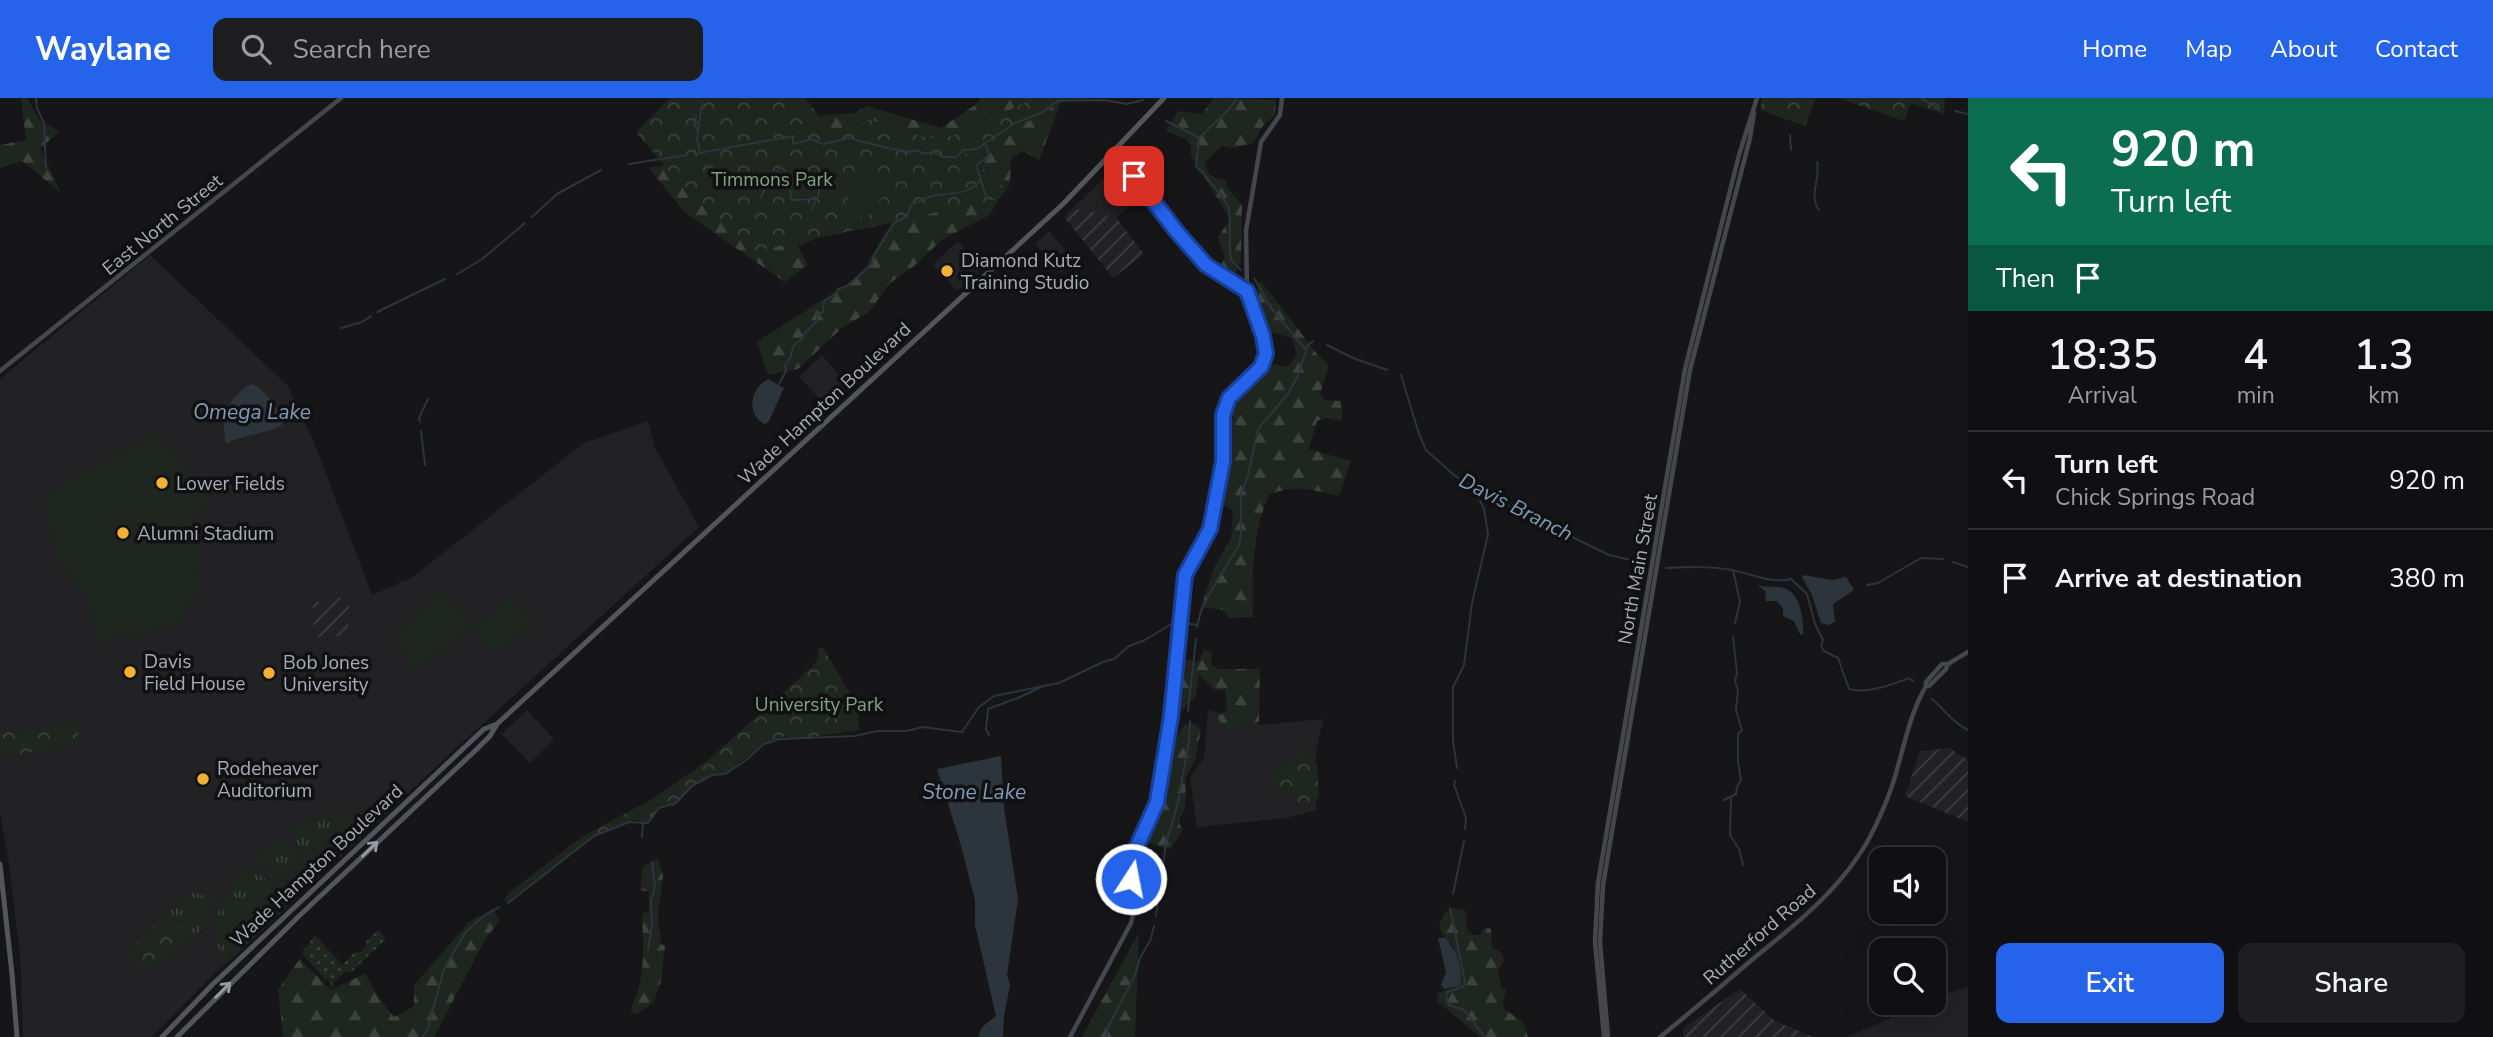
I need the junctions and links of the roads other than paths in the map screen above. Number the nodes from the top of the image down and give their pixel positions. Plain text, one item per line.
1 (341, 98) edge
2 (1164, 98) edge
3 (1282, 98) edge
4 (1757, 98) edge
5 (1115, 151) junction
6 (1247, 291) junction
7 (0, 371) edge
8 (1968, 652) edge
9 (497, 724) junction
10 (0, 864) edge
11 (276, 925) junction
12 (283, 931) junction
13 (190, 1008) junction
14 (198, 1016) junction
15 (17, 1037) edge
16 (162, 1037) edge
17 (177, 1037) edge
18 (1070, 1037) edge
19 (1606, 1037) edge
20 (1660, 1037) edge

1 - 7 street, East North Street
2 - 5 main road, Wade Hampton Boulevard
3 - 6 street
4 - 19 street, North Main Street
5 - 6 street
5 - 9 main road, Wade Hampton Boulevard
6 - 18 street
8 - 20 street, Rutherford Road
9 - 11 main road, Wade Hampton Boulevard
12 -> 9 main road, Wade Hampton Boulevard
10 - 15 main road
11 - 12 main road
11 - 13 main road, Wade Hampton Boulevard
14 -> 12 main road, Wade Hampton Boulevard
13 - 14 main road
13 - 16 main road, Wade Hampton Boulevard
14 - 17 main road, Wade Hampton Boulevard

